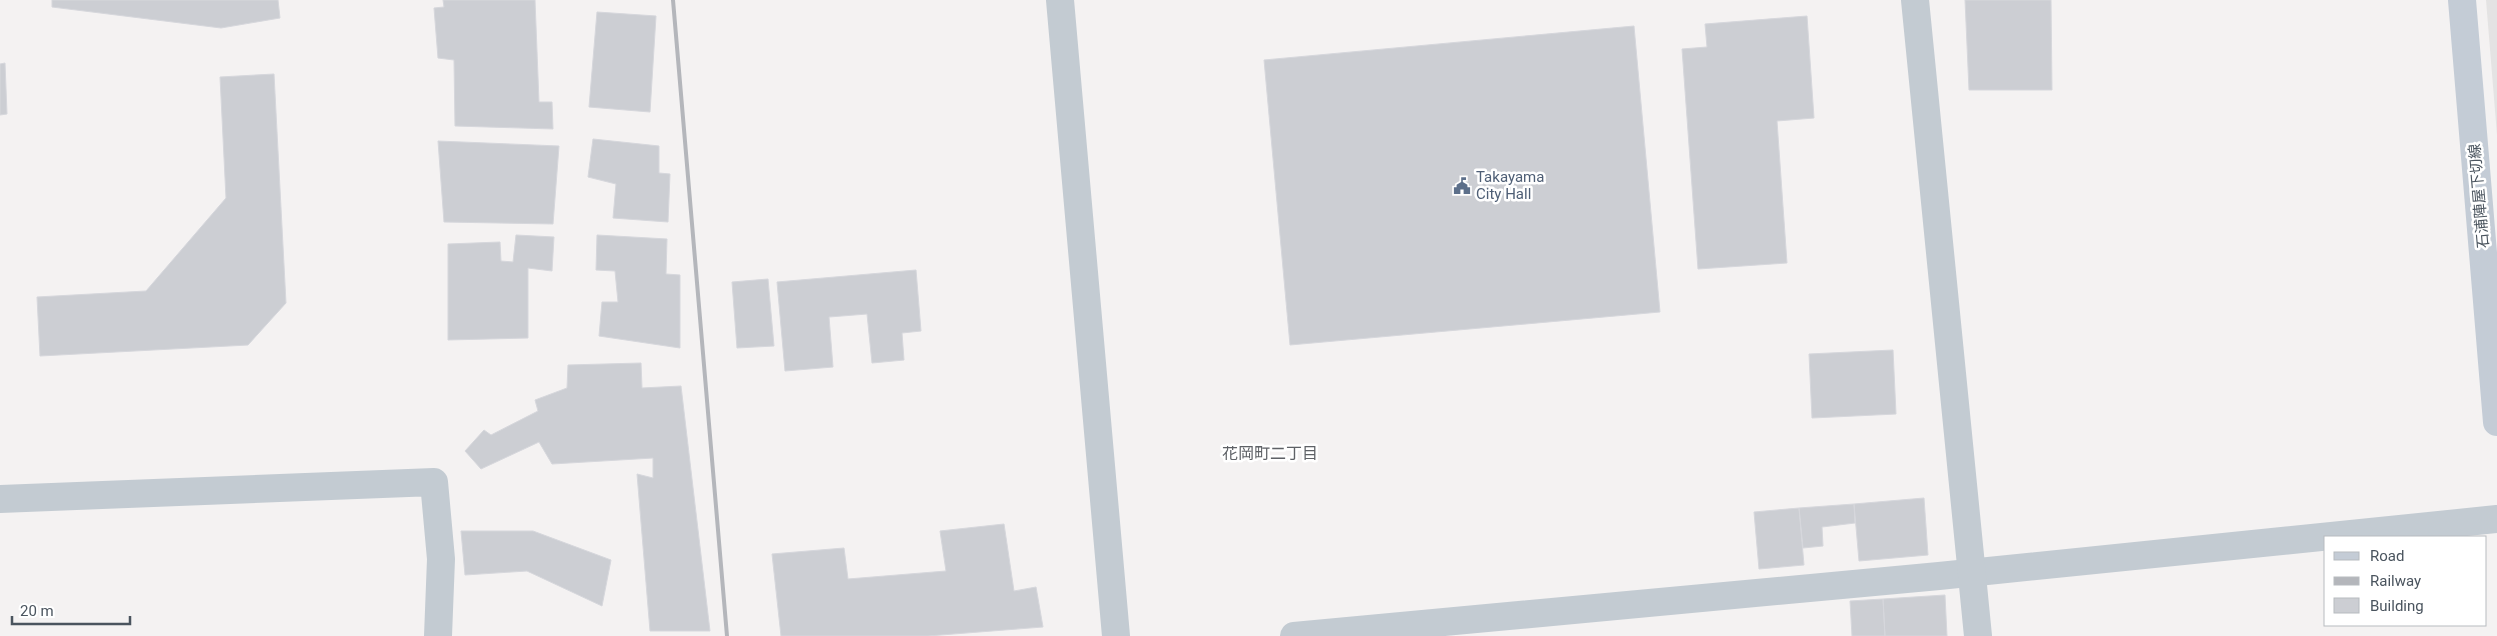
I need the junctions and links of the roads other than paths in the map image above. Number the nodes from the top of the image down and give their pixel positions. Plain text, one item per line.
1 (1060, 0) edge
2 (1915, 0) edge
3 (2462, 0) edge
4 (2497, 422) edge
5 (0, 499) edge
6 (2497, 519) edge
7 (2331, 536) edge
8 (2324, 537) edge
9 (1971, 573) junction
10 (438, 636) edge
11 (1116, 636) edge
12 (1294, 636) edge
13 (1978, 636) edge

1 - 11 street
2 - 9 street
3 - 4 main road, 石浦陣屋下切線
5 - 10 street
6 - 7 street
8 - 9 street
9 - 12 street
9 - 13 street

